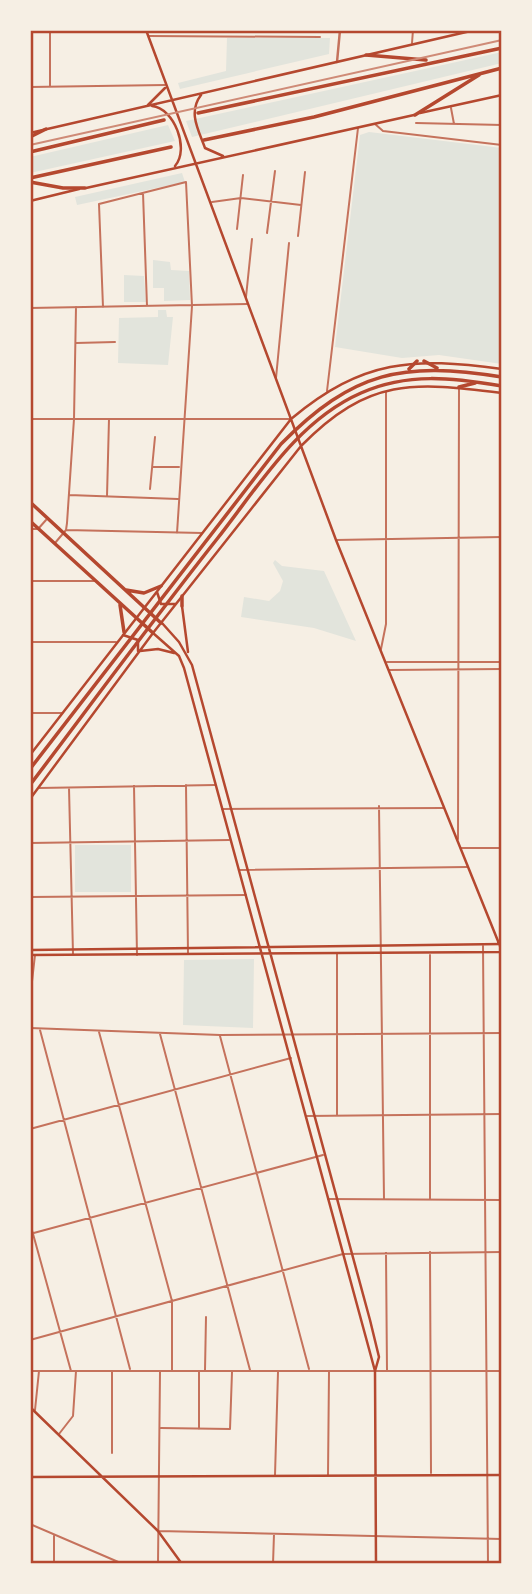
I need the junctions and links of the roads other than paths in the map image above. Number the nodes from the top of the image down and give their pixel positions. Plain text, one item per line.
1 (50, 30) edge
2 (146, 30) edge
3 (340, 30) edge
4 (413, 30) edge
5 (475, 30) edge
6 (468, 31) edge
7 (148, 36) junction
8 (320, 37) dead end
9 (412, 44) junction
10 (502, 48) edge
11 (366, 55) junction
12 (432, 61) junction
13 (337, 62) junction
14 (502, 68) edge
15 (482, 73) junction
16 (166, 86) junction
17 (30, 87) edge
18 (50, 87) junction
19 (204, 92) junction
20 (502, 94) edge
21 (171, 100) junction
22 (148, 105) junction
23 (451, 107) junction
24 (198, 113) dead end
25 (415, 115) junction
26 (164, 120) dead end
27 (374, 123) junction
28 (416, 123) dead end
29 (454, 125) junction
30 (502, 125) edge
31 (358, 127) junction
32 (46, 129) joint
33 (30, 135) edge
34 (204, 140) dead end
35 (502, 145) edge
36 (171, 148) dead end
37 (30, 152) edge
38 (224, 156) junction
39 (195, 164) junction
40 (172, 168) junction
41 (275, 171) dead end
42 (305, 172) dead end
43 (243, 175) dead end
44 (30, 180) edge
45 (85, 188) junction
46 (143, 192) junction
47 (241, 198) junction
48 (30, 201) edge
49 (271, 201) junction
50 (212, 202) junction
51 (301, 205) junction
52 (237, 229) dead end
53 (267, 233) dead end
54 (298, 236) dead end
55 (252, 239) dead end
56 (289, 243) dead end
57 (246, 299) junction
58 (248, 304) junction
59 (147, 306) junction
60 (192, 306) junction
61 (76, 307) junction
62 (103, 307) junction
63 (30, 308) edge
64 (75, 342) junction
65 (115, 342) dead end
66 (417, 361) junction
67 (424, 361) junction
68 (439, 369) junction
69 (502, 369) edge
70 (407, 370) junction
71 (502, 377) edge
72 (276, 381) junction
73 (477, 382) junction
74 (502, 386) edge
75 (458, 387) junction
76 (327, 391) junction
77 (386, 391) junction
78 (502, 393) edge
79 (185, 417) junction
80 (109, 418) junction
81 (30, 419) edge
82 (74, 419) junction
83 (291, 419) junction
84 (155, 437) dead end
85 (301, 446) junction
86 (152, 467) junction
87 (181, 467) junction
88 (150, 489) dead end
89 (69, 495) junction
90 (107, 496) junction
91 (179, 499) junction
92 (30, 502) edge
93 (47, 519) junction
94 (30, 521) edge
95 (30, 529) edge
96 (38, 529) junction
97 (64, 532) junction
98 (177, 533) junction
99 (203, 533) junction
100 (457, 537) junction
101 (502, 537) edge
102 (386, 538) junction
103 (336, 540) junction
104 (54, 543) junction
105 (30, 581) edge
106 (96, 581) junction
107 (161, 586) junction
108 (123, 590) junction
109 (157, 592) junction
110 (182, 596) junction
111 (117, 600) junction
112 (176, 604) junction
113 (145, 606) junction
114 (182, 606) joint
115 (136, 617) junction
116 (161, 623) junction
117 (123, 633) junction
118 (153, 633) junction
119 (30, 642) edge
120 (117, 642) junction
121 (381, 650) junction
122 (139, 653) junction
123 (176, 653) junction
124 (188, 655) junction
125 (386, 662) junction
126 (502, 662) edge
127 (458, 663) junction
128 (502, 669) edge
129 (389, 670) junction
130 (458, 670) junction
131 (30, 713) edge
132 (63, 713) junction
133 (30, 755) edge
134 (30, 769) edge
135 (30, 785) edge
136 (134, 785) junction
137 (186, 785) junction
138 (215, 785) junction
139 (69, 787) junction
140 (38, 788) junction
141 (30, 799) edge
142 (379, 806) junction
143 (231, 808) junction
144 (445, 808) junction
145 (222, 809) junction
146 (230, 840) junction
147 (70, 842) junction
148 (134, 842) junction
149 (186, 842) junction
150 (30, 843) edge
151 (458, 843) junction
152 (460, 848) junction
153 (502, 848) edge
154 (468, 867) junction
155 (380, 869) junction
156 (239, 870) junction
157 (247, 870) junction
158 (246, 895) junction
159 (71, 896) junction
160 (135, 896) junction
161 (188, 896) junction
162 (30, 897) edge
163 (501, 944) edge
164 (483, 945) junction
165 (260, 947) junction
166 (268, 947) junction
167 (380, 947) junction
168 (188, 948) junction
169 (73, 949) junction
170 (136, 949) junction
171 (30, 950) edge
172 (483, 952) junction
173 (502, 952) edge
174 (380, 953) junction
175 (430, 953) junction
176 (270, 954) junction
177 (337, 954) junction
178 (32, 955) edge
179 (73, 955) junction
180 (137, 955) junction
181 (188, 955) junction
182 (262, 955) junction
183 (30, 999) edge
184 (30, 1028) edge
185 (40, 1029) junction
186 (99, 1031) junction
187 (502, 1032) edge
188 (159, 1033) junction
189 (484, 1033) junction
190 (337, 1034) junction
191 (382, 1034) junction
192 (428, 1034) junction
193 (220, 1035) junction
194 (285, 1035) junction
195 (292, 1035) junction
196 (291, 1058) junction
197 (230, 1074) junction
198 (173, 1088) junction
199 (118, 1104) junction
200 (485, 1114) junction
201 (502, 1114) edge
202 (429, 1115) junction
203 (307, 1116) junction
204 (314, 1116) junction
205 (337, 1116) junction
206 (383, 1116) junction
207 (63, 1120) junction
208 (30, 1129) edge
209 (324, 1154) junction
210 (316, 1157) junction
211 (256, 1172) junction
212 (201, 1188) junction
213 (327, 1199) junction
214 (336, 1199) junction
215 (384, 1199) junction
216 (430, 1199) junction
217 (485, 1199) junction
218 (502, 1200) edge
219 (145, 1203) junction
220 (89, 1217) junction
221 (30, 1223) edge
222 (31, 1233) edge
223 (386, 1252) junction
224 (430, 1252) junction
225 (485, 1252) junction
226 (502, 1252) edge
227 (352, 1253) junction
228 (343, 1254) junction
229 (283, 1271) junction
230 (227, 1284) junction
231 (172, 1301) junction
232 (115, 1315) junction
233 (206, 1317) dead end
234 (370, 1320) junction
235 (360, 1322) junction
236 (59, 1332) junction
237 (30, 1340) edge
238 (112, 1370) junction
239 (130, 1370) junction
240 (30, 1371) edge
241 (39, 1371) junction
242 (71, 1371) junction
243 (76, 1371) junction
244 (160, 1371) junction
245 (172, 1371) junction
246 (199, 1371) junction
247 (205, 1371) junction
248 (232, 1371) junction
249 (250, 1371) junction
250 (278, 1371) junction
251 (309, 1371) junction
252 (329, 1371) junction
253 (375, 1371) junction
254 (387, 1371) junction
255 (431, 1371) junction
256 (486, 1371) junction
257 (502, 1371) edge
258 (30, 1407) edge
259 (34, 1411) junction
260 (161, 1428) junction
261 (198, 1429) junction
262 (59, 1434) junction
263 (112, 1453) dead end
264 (431, 1474) junction
265 (487, 1475) junction
266 (502, 1475) edge
267 (101, 1476) junction
268 (275, 1476) junction
269 (328, 1476) junction
270 (377, 1476) junction
271 (30, 1477) edge
272 (160, 1477) junction
273 (30, 1524) edge
274 (158, 1531) junction
275 (274, 1534) junction
276 (54, 1535) junction
277 (377, 1537) junction
278 (488, 1539) junction
279 (502, 1539) edge
280 (54, 1564) edge
281 (123, 1564) edge
282 (158, 1564) edge
283 (182, 1564) edge
284 (274, 1564) edge
285 (376, 1564) edge
286 (488, 1564) edge

1 - 18 street
2 - 7 main road
3 - 13 street
4 - 9 street
5 - 6 main road
6 - 9 main road
7 - 8 street
7 - 16 main road
9 - 11 main road
10 - 12 main road
11 - 12 main road
11 - 13 main road
12 - 24 main road
13 - 19 main road
14 - 15 main road
15 - 25 main road
15 - 34 main road
16 - 18 street
16 - 21 main road
16 - 22 main road
17 - 18 street
19 - 21 main road
19 - 38 main road
20 - 23 main road
21 - 22 main road
21 - 39 main road
22 - 32 main road
22 - 40 main road
23 - 25 main road
23 - 29 street
25 - 27 main road
26 - 37 main road
27 - 31 main road
27 - 35 street
28 - 29 street
29 - 30 street
31 - 38 main road
31 - 76 street
32 - 33 main road
36 - 44 main road
38 - 39 main road
39 - 40 main road
39 - 50 main road
40 - 45 main road
41 - 49 street
42 - 51 street
43 - 47 street
44 - 45 main road
45 - 48 main road
46 - 59 street
46 - 60 street
46 - 62 street
47 - 49 street
47 - 50 street
47 - 52 street
49 - 51 street
49 - 53 street
50 - 57 main road
51 - 54 street
55 - 57 street
56 - 72 street
57 - 58 main road
58 - 60 street
58 - 72 main road
59 - 60 street
59 - 62 street
60 - 79 street
61 - 62 street
61 - 63 street
61 - 64 street
64 - 65 street
64 - 82 street
66 - 67 main road
66 - 70 main road
66 - 76 main road
67 - 68 main road
67 - 69 main road
68 - 70 main road
68 - 71 main road
70 - 134 main road
72 - 83 main road
73 - 74 main road
73 - 75 main road
73 - 135 main road
75 - 77 main road
75 - 78 main road
75 - 100 street
76 - 83 main road
77 - 85 main road
77 - 102 street
79 - 80 street
79 - 83 street
79 - 87 street
80 - 82 street
80 - 90 street
81 - 82 street
82 - 89 street
83 - 85 main road
83 - 99 main road
84 - 86 street
85 - 103 main road
85 - 110 main road
86 - 87 street
86 - 88 street
87 - 91 street
89 - 90 street
89 - 97 street
90 - 91 street
91 - 98 street
92 - 93 main road
93 - 96 street
93 - 97 main road
94 - 96 main road
95 - 96 street
96 - 104 main road
97 - 98 street
97 - 104 street
97 - 108 main road
98 - 99 street
99 - 107 main road
100 - 101 street
100 - 102 street
100 - 127 street
102 - 103 street
102 - 121 street
103 - 121 main road
104 - 106 main road
105 - 106 street
106 - 111 main road
107 - 108 main road
107 - 109 main road
108 - 113 main road
109 - 112 main road
109 - 113 main road
110 - 112 main road
110 - 114 main road
111 - 115 main road
111 - 117 main road
112 - 116 main road
113 - 115 main road
113 - 116 main road
114 - 124 main road
115 - 117 main road
115 - 118 main road
116 - 118 main road
116 - 124 main road
117 - 120 main road
117 - 122 main road
118 - 122 main road
118 - 123 main road
119 - 120 street
120 - 132 main road
121 - 125 main road
122 - 123 main road
122 - 140 main road
123 - 138 main road
124 - 143 main road
125 - 127 street
125 - 129 main road
126 - 127 street
127 - 130 street
128 - 130 street
129 - 130 street
129 - 144 main road
130 - 151 street
131 - 132 street
132 - 133 main road
136 - 137 street
136 - 139 street
136 - 148 street
137 - 138 street
137 - 149 street
138 - 145 main road
139 - 140 street
139 - 147 street
140 - 141 main road
142 - 143 street
142 - 144 street
142 - 155 street
143 - 145 street
143 - 157 main road
144 - 151 main road
145 - 146 main road
146 - 149 street
146 - 156 main road
147 - 148 street
147 - 150 street
147 - 159 street
148 - 149 street
148 - 160 street
149 - 161 street
151 - 152 main road
152 - 153 street
152 - 154 main road
154 - 155 street
154 - 163 main road
155 - 157 street
155 - 167 street
156 - 157 street
156 - 158 main road
157 - 166 main road
158 - 161 street
158 - 165 main road
159 - 160 street
159 - 162 street
159 - 169 street
160 - 161 street
160 - 170 street
161 - 168 street
163 - 164 main road
163 - 173 main road
164 - 167 main road
164 - 172 street
165 - 166 main road
165 - 168 main road
165 - 182 main road
166 - 167 main road
166 - 176 main road
167 - 174 street
168 - 170 main road
168 - 181 street
169 - 170 main road
169 - 171 main road
169 - 179 street
170 - 180 street
172 - 173 main road
172 - 175 main road
172 - 189 street
174 - 175 main road
174 - 177 main road
174 - 191 street
175 - 192 street
176 - 177 main road
176 - 182 main road
176 - 195 main road
177 - 190 street
178 - 179 main road
178 - 183 street
179 - 180 main road
180 - 181 main road
181 - 182 main road
182 - 194 main road
184 - 185 street
185 - 186 street
185 - 207 street
186 - 188 street
186 - 199 street
187 - 189 street
188 - 193 street
188 - 198 street
189 - 192 street
189 - 200 street
190 - 191 street
190 - 195 street
190 - 205 street
191 - 192 street
191 - 206 street
192 - 202 street
193 - 194 street
193 - 197 street
194 - 195 street
194 - 196 main road
195 - 204 main road
196 - 197 street
196 - 203 main road
197 - 198 street
197 - 211 street
198 - 199 street
198 - 212 street
199 - 207 street
199 - 219 street
200 - 201 street
200 - 202 street
200 - 217 street
202 - 206 street
202 - 216 street
203 - 204 street
203 - 210 main road
204 - 205 street
204 - 209 main road
205 - 206 street
206 - 215 street
207 - 208 street
207 - 220 street
209 - 210 street
209 - 214 main road
210 - 211 street
210 - 213 main road
211 - 212 street
211 - 229 street
212 - 219 street
212 - 230 street
213 - 214 street
213 - 228 main road
214 - 215 street
214 - 227 main road
215 - 216 street
216 - 217 street
217 - 218 street
217 - 225 street
219 - 220 street
219 - 231 street
220 - 222 street
220 - 232 street
221 - 222 street
222 - 236 street
223 - 224 street
223 - 227 street
223 - 254 street
224 - 225 street
224 - 255 street
225 - 226 street
225 - 256 street
227 - 228 street
227 - 234 main road
228 - 229 street
228 - 235 main road
229 - 230 street
229 - 251 street
230 - 231 street
230 - 249 street
231 - 232 street
231 - 245 street
232 - 236 street
232 - 239 street
233 - 247 street
234 - 235 main road
234 - 253 main road
235 - 253 main road
236 - 237 street
236 - 242 street
238 - 239 street
238 - 243 street
238 - 263 street
239 - 244 street
240 - 241 street
241 - 242 street
241 - 259 street
242 - 243 street
243 - 262 street
244 - 245 street
244 - 260 street
245 - 246 street
246 - 247 street
246 - 261 street
247 - 248 street
248 - 249 street
248 - 261 street
249 - 250 street
250 - 251 street
250 - 268 street
251 - 252 street
252 - 253 street
252 - 269 street
253 - 254 street
253 - 270 main road
254 - 255 street
255 - 256 street
255 - 264 street
256 - 257 street
256 - 265 street
258 - 259 main road
259 - 262 main road
260 - 261 street
260 - 272 street
262 - 267 main road
264 - 265 main road
264 - 270 main road
265 - 266 main road
265 - 278 street
267 - 271 main road
267 - 272 main road
267 - 274 main road
268 - 269 main road
268 - 272 main road
269 - 270 main road
270 - 277 main road
272 - 274 street
273 - 276 street
274 - 275 street
274 - 282 street
274 - 283 main road
275 - 277 street
275 - 284 street
276 - 280 street
276 - 281 street
277 - 278 street
277 - 285 main road
278 - 279 street
278 - 286 street

